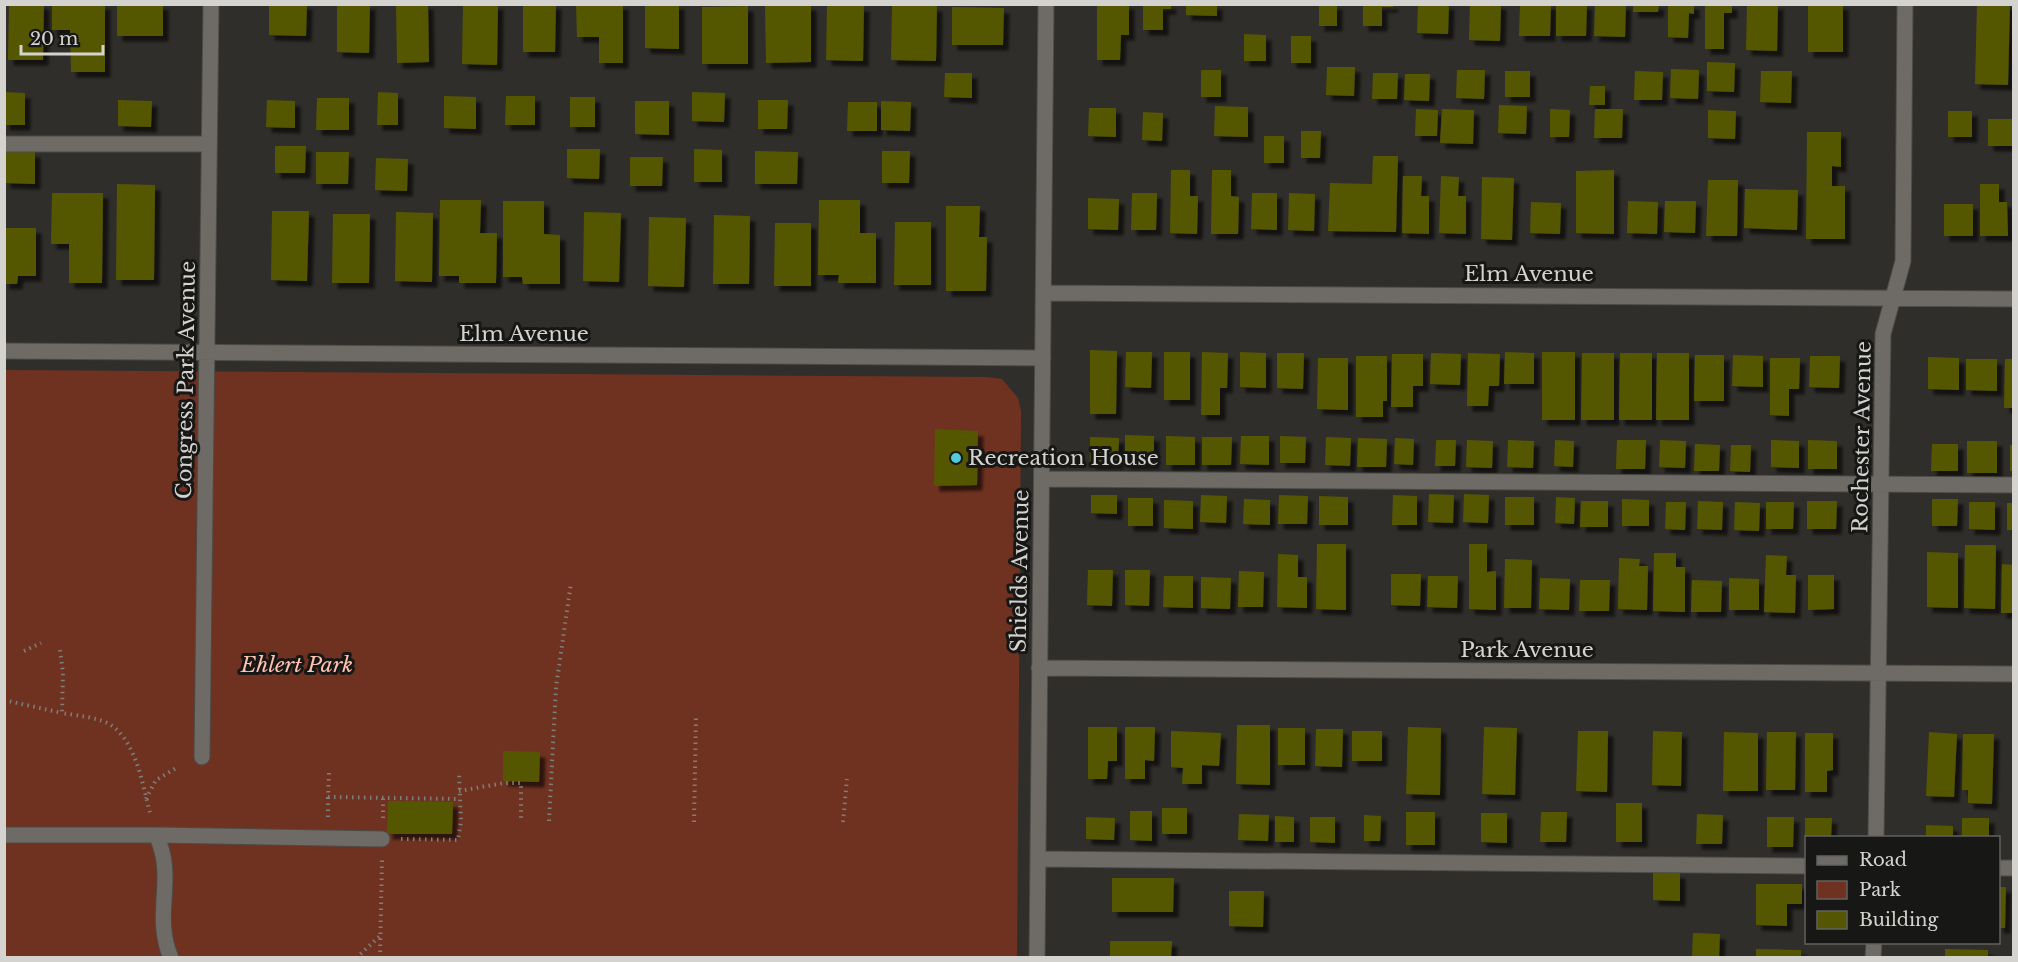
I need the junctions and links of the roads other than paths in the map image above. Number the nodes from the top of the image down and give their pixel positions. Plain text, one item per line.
1 (211, 4) edge
2 (1046, 4) edge
3 (1905, 4) edge
4 (4, 144) edge
5 (209, 144) junction
6 (1044, 293) junction
7 (1893, 297) junction
8 (2013, 298) edge
9 (4, 351) edge
10 (209, 353) junction
11 (1043, 358) junction
12 (1042, 479) junction
13 (1882, 485) junction
14 (2013, 485) edge
15 (1039, 668) junction
16 (1880, 673) junction
17 (2013, 675) edge
18 (202, 757) dead end
19 (4, 835) edge
20 (156, 835) junction
21 (1876, 836) edge
22 (382, 838) road end
23 (1038, 859) junction
24 (1805, 866) edge
25 (171, 957) edge
26 (1037, 957) edge

1 - 5 street, Congress Park Avenue
2 - 6 street, Shields Avenue
3 - 7 street, Rochester Avenue
4 - 5 street
5 - 10 street, Congress Park Avenue
6 - 7 street, Elm Avenue
6 - 11 street, Shields Avenue
7 - 8 street, Elm Avenue
7 - 13 street, Rochester Avenue
9 - 10 street, Elm Avenue
10 - 11 street, Elm Avenue
10 - 18 street, Congress Park Avenue
11 - 12 street, Shields Avenue
12 - 13 street
12 - 15 street, Shields Avenue
13 - 14 street
13 - 16 street, Rochester Avenue
15 - 16 street, Park Avenue
15 - 23 street, Shields Avenue
16 - 17 street, Park Avenue
16 - 21 street, Rochester Avenue
19 - 20 street
20 - 22 street
20 - 25 street
23 - 24 street
23 - 26 street, Shields Avenue

